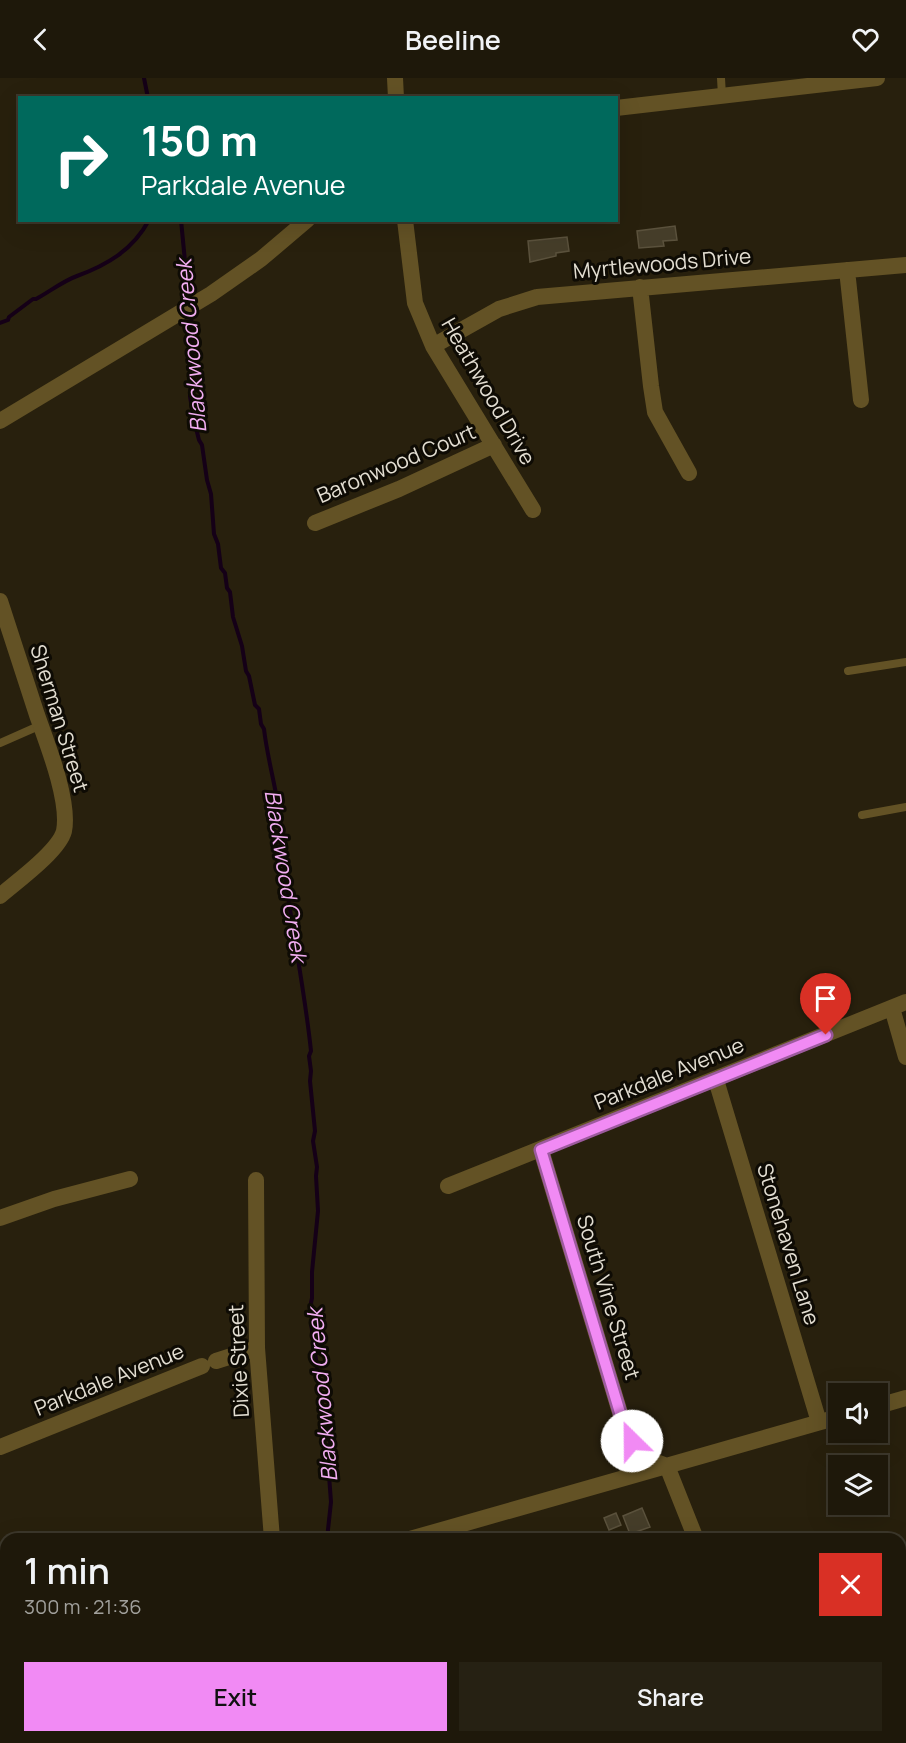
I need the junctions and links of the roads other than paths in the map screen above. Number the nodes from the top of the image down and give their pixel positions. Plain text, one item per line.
1 (395, 78) edge
2 (721, 78) edge
3 (877, 78) edge
4 (800, 82) edge
5 (396, 96) edge
6 (722, 96) junction
7 (618, 108) edge
8 (305, 222) edge
9 (405, 222) edge
10 (906, 265) edge
11 (846, 270) junction
12 (640, 287) junction
13 (433, 346) junction
14 (861, 400) dead end
15 (0, 421) edge
16 (494, 445) junction
17 (689, 473) dead end
18 (533, 510) dead end
19 (315, 523) dead end
20 (0, 601) edge
21 (906, 662) edge
22 (848, 671) dead end
23 (41, 725) junction
24 (0, 743) edge
25 (906, 807) edge
26 (862, 815) dead end
27 (0, 896) edge
28 (899, 1005) edge
29 (906, 1057) edge
30 (716, 1080) junction
31 (541, 1150) junction
32 (130, 1179) dead end
33 (256, 1180) dead end
34 (448, 1186) dead end
35 (0, 1218) edge
36 (257, 1348) junction
37 (906, 1398) edge
38 (888, 1403) edge
39 (828, 1420) edge
40 (819, 1422) junction
41 (0, 1447) edge
42 (667, 1466) junction
43 (272, 1533) edge
44 (432, 1533) edge
45 (694, 1533) edge

1 - 5 street
2 - 6 lane
3 - 4 street
4 - 6 street
6 - 7 street
8 - 15 street
9 - 13 street, Heathwood Drive
10 - 11 street, Myrtlewoods Drive
11 - 12 street, Myrtlewoods Drive
11 - 14 street
12 - 13 street, Myrtlewoods Drive
12 - 17 street
13 - 16 street, Heathwood Drive
16 - 18 street, Heathwood Drive
16 - 19 street, Baronwood Court
20 - 23 street, Sherman Street
21 - 22 lane
23 - 24 lane
23 - 27 street, Sherman Street
25 - 26 lane
28 - 29 street
28 - 30 street, Parkdale Avenue
30 - 31 street, Parkdale Avenue
30 - 40 street, Stonehaven Lane
31 - 34 street, Parkdale Avenue
31 - 42 street, South Vine Street
32 - 35 street
33 - 36 street, Dixie Street
36 - 41 street, Parkdale Avenue
36 - 43 street, Dixie Street
37 - 38 street
39 - 40 street
40 - 42 street
42 - 44 street
42 - 45 street

